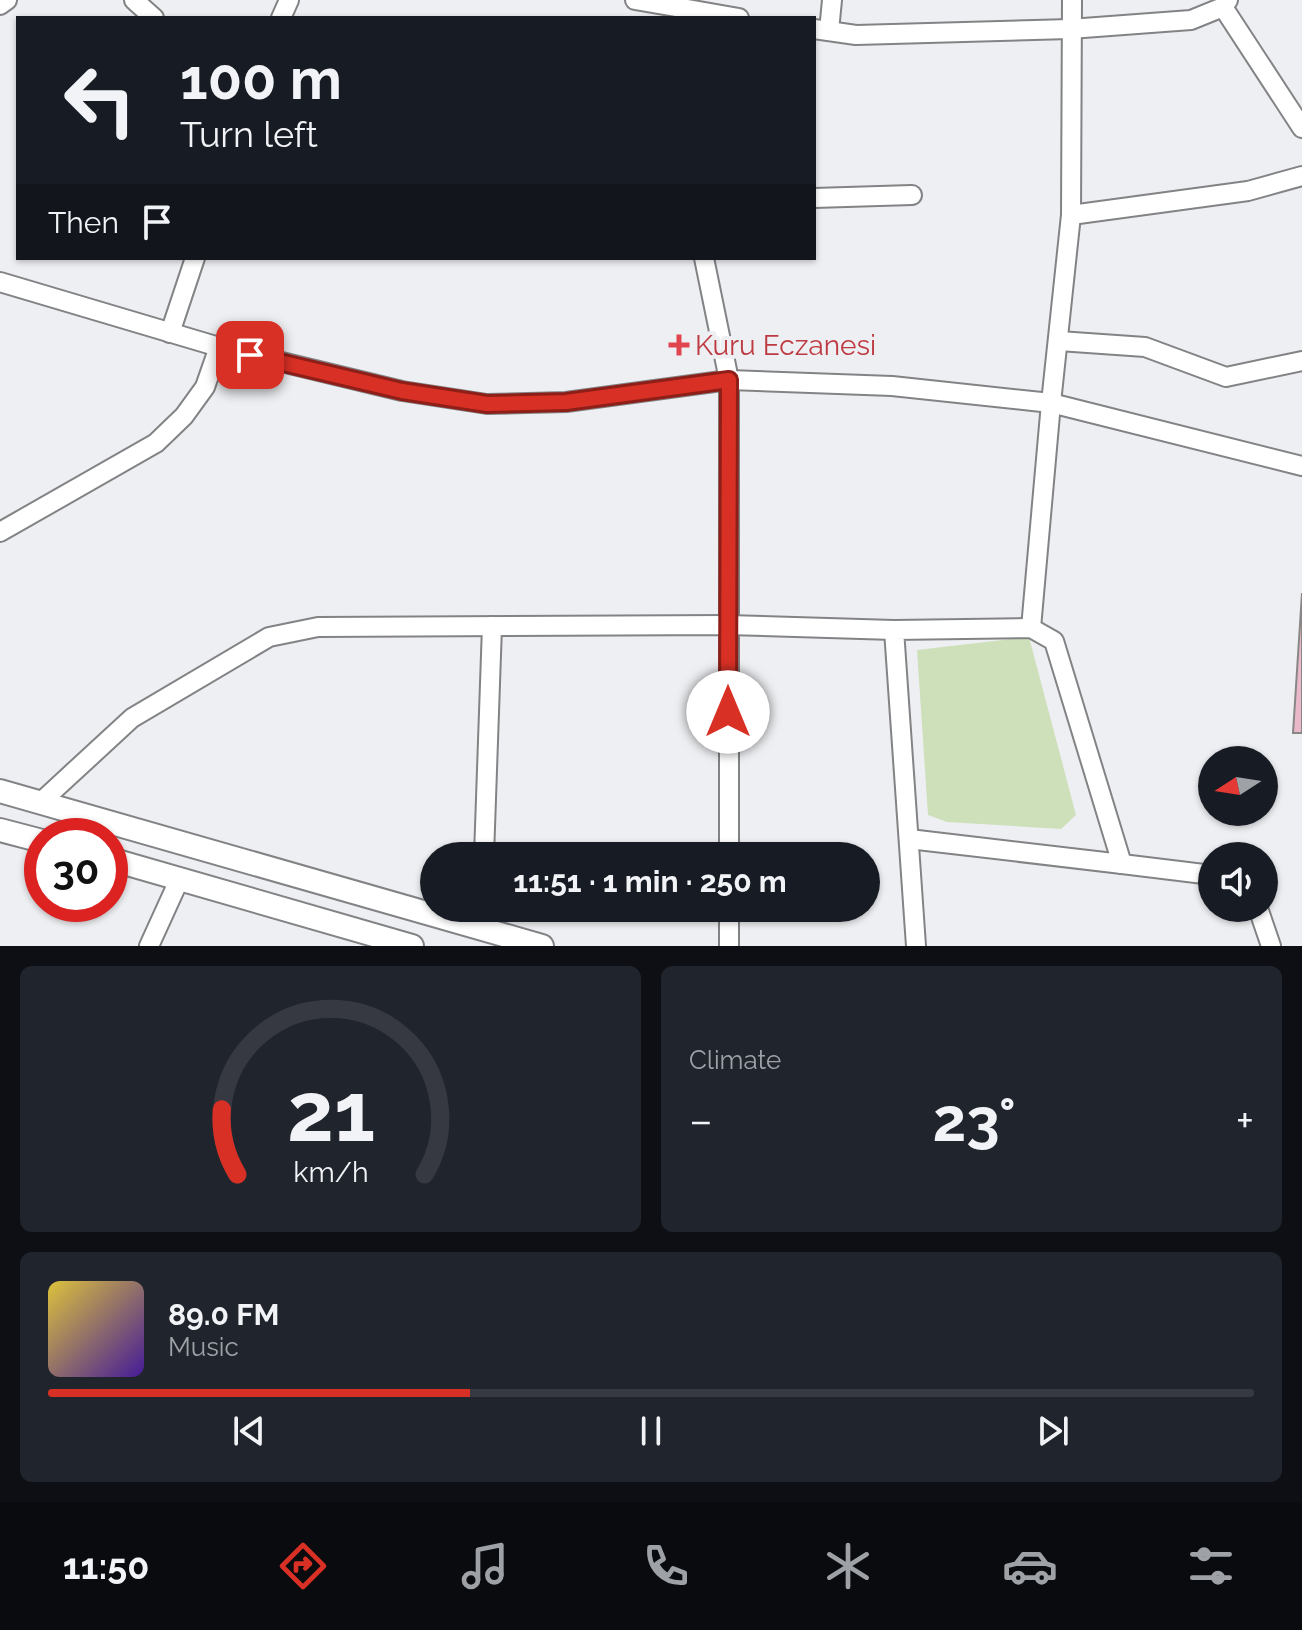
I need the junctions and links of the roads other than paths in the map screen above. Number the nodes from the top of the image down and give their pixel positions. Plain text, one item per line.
1 (7, 0) edge
2 (134, 0) edge
3 (635, 0) edge
4 (832, 0) edge
5 (1072, 0) edge
6 (1225, 3) edge
7 (0, 5) edge
8 (660, 8) edge
9 (152, 16) edge
10 (723, 16) edge
11 (1070, 29) junction
12 (822, 30) edge
13 (1302, 128) edge
14 (1302, 176) edge
15 (912, 195) dead end
16 (816, 198) edge
17 (1071, 215) junction
18 (194, 260) edge
19 (704, 260) edge
20 (0, 282) edge
21 (170, 333) junction
22 (1059, 341) junction
23 (219, 347) junction
24 (1302, 361) edge
25 (729, 380) junction
26 (1051, 403) junction
27 (1302, 466) edge
28 (0, 532) edge
29 (727, 625) junction
30 (492, 626) junction
31 (1031, 628) junction
32 (894, 630) junction
33 (0, 791) edge
34 (42, 801) junction
35 (0, 830) edge
36 (24, 836) edge
37 (909, 839) junction
38 (484, 842) edge
39 (729, 842) edge
40 (128, 864) edge
41 (1122, 864) junction
42 (1198, 873) edge
43 (180, 878) junction
44 (420, 902) edge
45 (491, 922) edge
46 (729, 922) edge
47 (1263, 922) edge
48 (149, 946) edge
49 (412, 946) edge
50 (542, 946) edge
51 (729, 946) edge
52 (916, 946) edge
53 (1271, 946) edge

1 - 7 street
2 - 9 street
3 - 8 street
4 - 12 street
5 - 11 street
6 - 11 street
6 - 13 street
8 - 10 street
11 - 12 street
11 - 17 street
14 - 17 street
15 - 16 street
17 - 22 street
18 - 21 street
19 - 25 street
20 - 21 street
21 - 23 street
22 - 24 street
22 - 26 street
23 - 25 street
23 - 28 street
25 - 26 street
25 - 29 street
26 - 27 street
26 - 31 street
29 - 30 street
29 - 32 street
29 - 39 street
30 - 34 street
30 - 38 street
31 - 32 street
31 - 41 street
32 - 37 street
33 - 34 street
34 - 44 street
35 - 36 street
37 - 41 street
37 - 52 street
40 - 43 street
41 - 42 street
43 - 48 street
43 - 49 street
45 - 50 street
46 - 51 street
47 - 53 street

